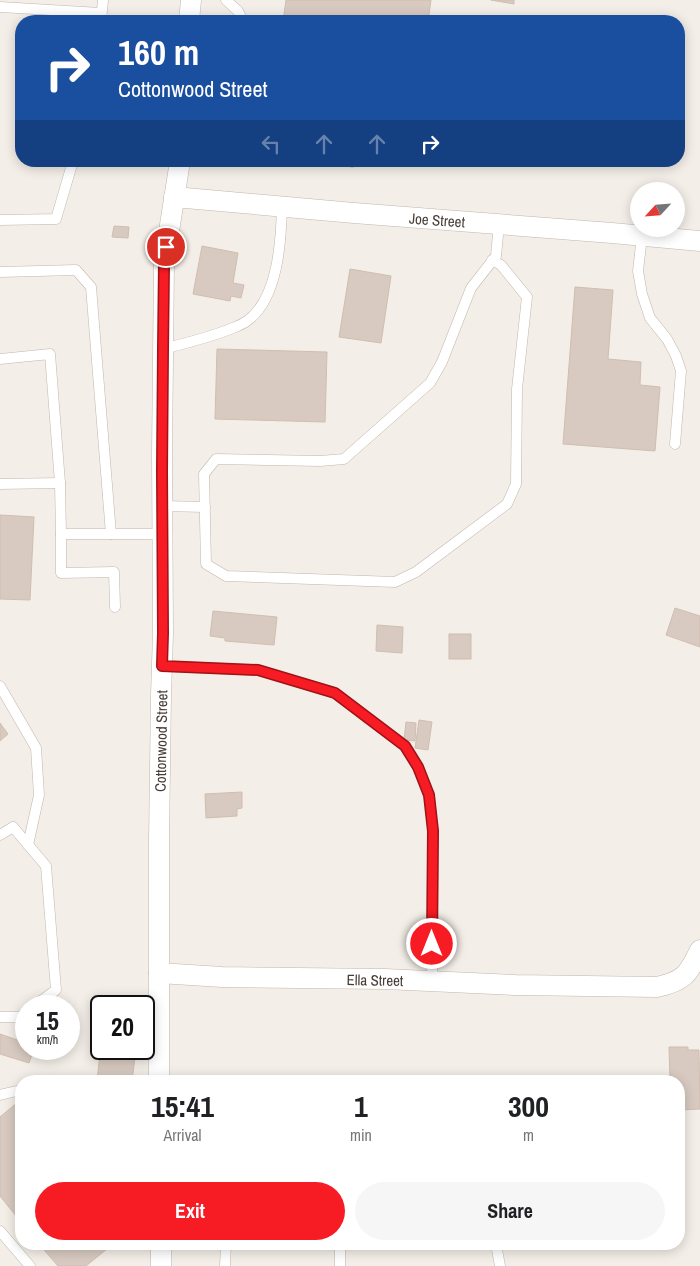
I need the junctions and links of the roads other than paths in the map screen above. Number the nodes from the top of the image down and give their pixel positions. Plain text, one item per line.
1 (103, 0) edge
2 (191, 0) edge
3 (226, 0) edge
4 (0, 7) edge
5 (81, 15) edge
6 (101, 15) edge
7 (190, 15) edge
8 (240, 15) edge
9 (71, 167) edge
10 (179, 167) edge
11 (174, 197) junction
12 (282, 207) junction
13 (0, 220) edge
14 (499, 224) junction
15 (630, 235) edge
16 (642, 238) edge
17 (665, 238) edge
18 (700, 241) edge
19 (492, 260) junction
20 (0, 272) edge
21 (163, 349) junction
22 (0, 359) edge
23 (675, 444) dead end
24 (60, 483) junction
25 (0, 484) edge
26 (162, 506) junction
27 (205, 507) junction
28 (61, 534) junction
29 (112, 534) junction
30 (163, 534) junction
31 (115, 607) dead end
32 (162, 666) junction
33 (0, 686) edge
34 (0, 835) edge
35 (28, 845) junction
36 (700, 950) edge
37 (159, 973) junction
38 (432, 981) junction
39 (49, 995) edge
40 (0, 1017) edge
41 (15, 1017) edge
42 (159, 1075) edge
43 (15, 1091) edge
44 (0, 1095) edge
45 (2, 1236) edge
46 (15, 1250) edge
47 (15, 1250) edge
48 (161, 1250) edge
49 (226, 1250) edge
50 (340, 1250) edge
51 (497, 1250) edge
52 (30, 1266) edge
53 (161, 1266) edge
54 (225, 1266) edge
55 (340, 1266) edge
56 (500, 1266) edge

1 - 6 lane
2 - 7 street
3 - 8 lane
4 - 5 lane
9 - 13 lane
10 - 11 street, Cottonwood Street
11 - 12 street, Joe Street
11 - 21 street, Cottonwood Street
12 - 14 street, Joe Street
12 - 21 lane
14 - 15 street, Joe Street
14 - 19 lane
16 - 23 lane
17 - 18 street, Joe Street
19 - 27 lane
19 - 27 lane
20 - 29 lane
21 - 26 street, Cottonwood Street
22 - 24 lane
24 - 25 lane
24 - 28 lane
26 - 27 lane
26 - 30 street, Cottonwood Street
28 - 29 lane
28 - 31 lane
29 - 30 lane
30 - 32 street, Cottonwood Street
32 - 37 street, Cottonwood Street
32 - 38 lane
33 - 35 lane
34 - 35 lane
35 - 39 lane
36 - 38 street, Ella Street
37 - 38 street, Ella Street
37 - 42 street, Cottonwood Street
40 - 41 lane
43 - 44 lane
45 - 47 lane
46 - 52 lane
48 - 53 street
49 - 54 lane
50 - 55 lane
51 - 56 lane

